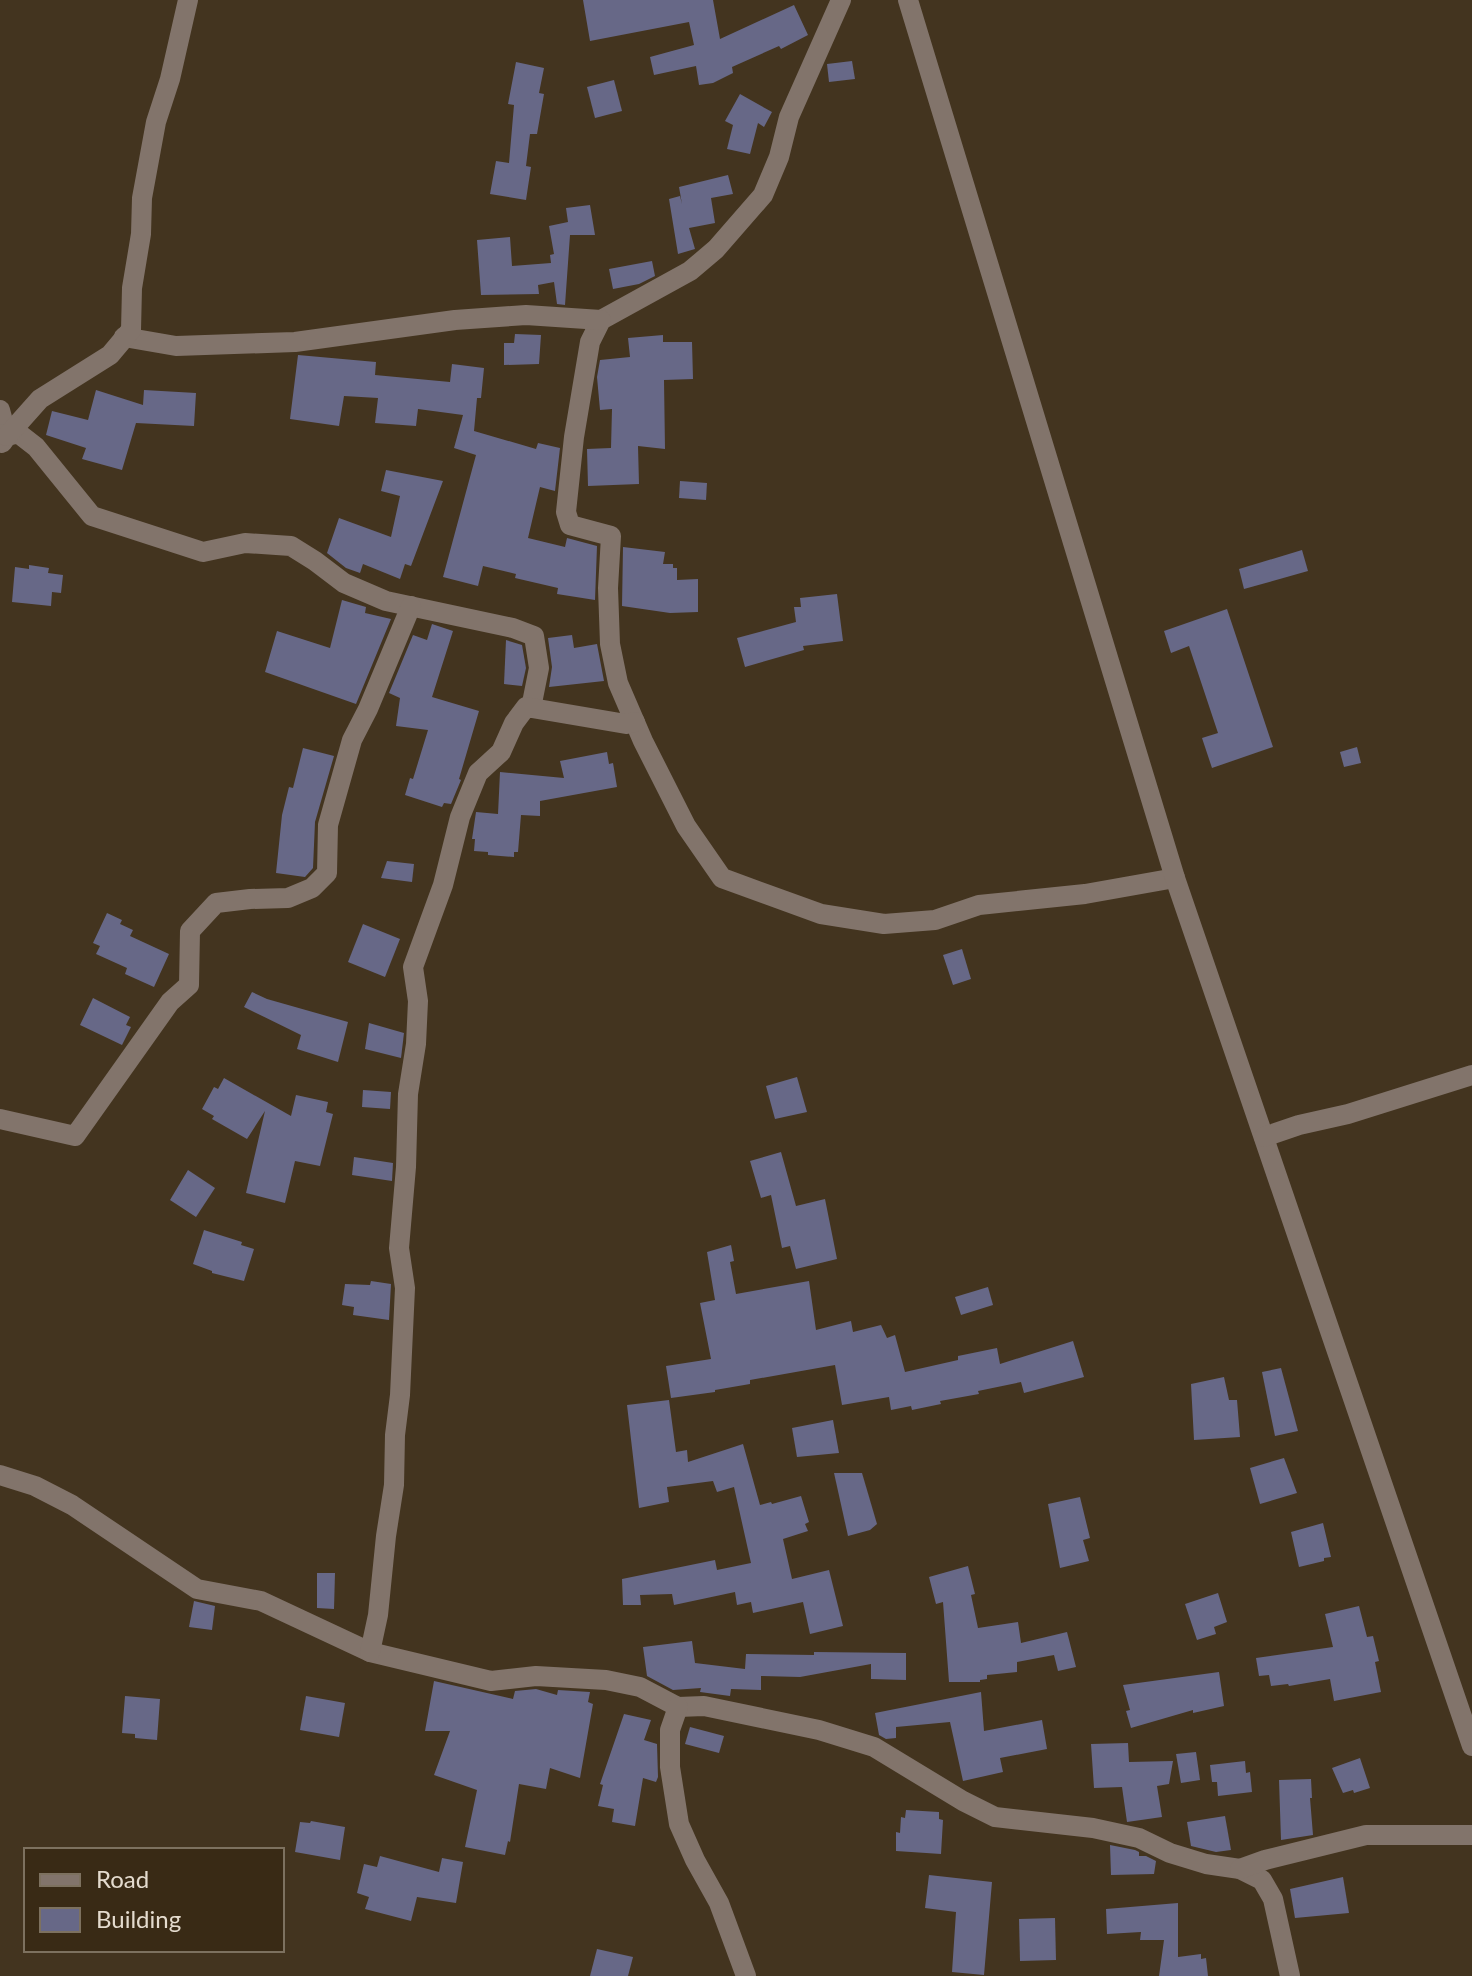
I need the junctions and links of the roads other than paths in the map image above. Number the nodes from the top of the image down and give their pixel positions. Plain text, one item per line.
1 (188, 0) edge
2 (841, 0) edge
3 (908, 0) edge
4 (601, 320) junction
5 (124, 337) junction
6 (0, 410) edge
7 (2, 439) edge
8 (411, 606) junction
9 (531, 708) junction
10 (635, 722) junction
11 (1175, 878) junction
12 (1472, 1075) edge
13 (0, 1119) edge
14 (1264, 1137) junction
15 (0, 1475) edge
16 (370, 1652) junction
17 (678, 1707) junction
18 (1472, 1746) edge
19 (1472, 1835) edge
20 (1240, 1869) junction
21 (746, 1976) edge
22 (1290, 1976) edge

1 - 5 street
2 - 4 street
3 - 11 street
4 - 5 street
4 - 10 street
5 - 7 street
6 - 7 street
7 - 8 street
8 - 9 street
8 - 13 street
9 - 10 street
9 - 16 street
10 - 11 street
11 - 14 street
12 - 14 street
14 - 18 street
15 - 16 street
16 - 17 street
17 - 20 street
17 - 21 street
19 - 20 street
20 - 22 street

